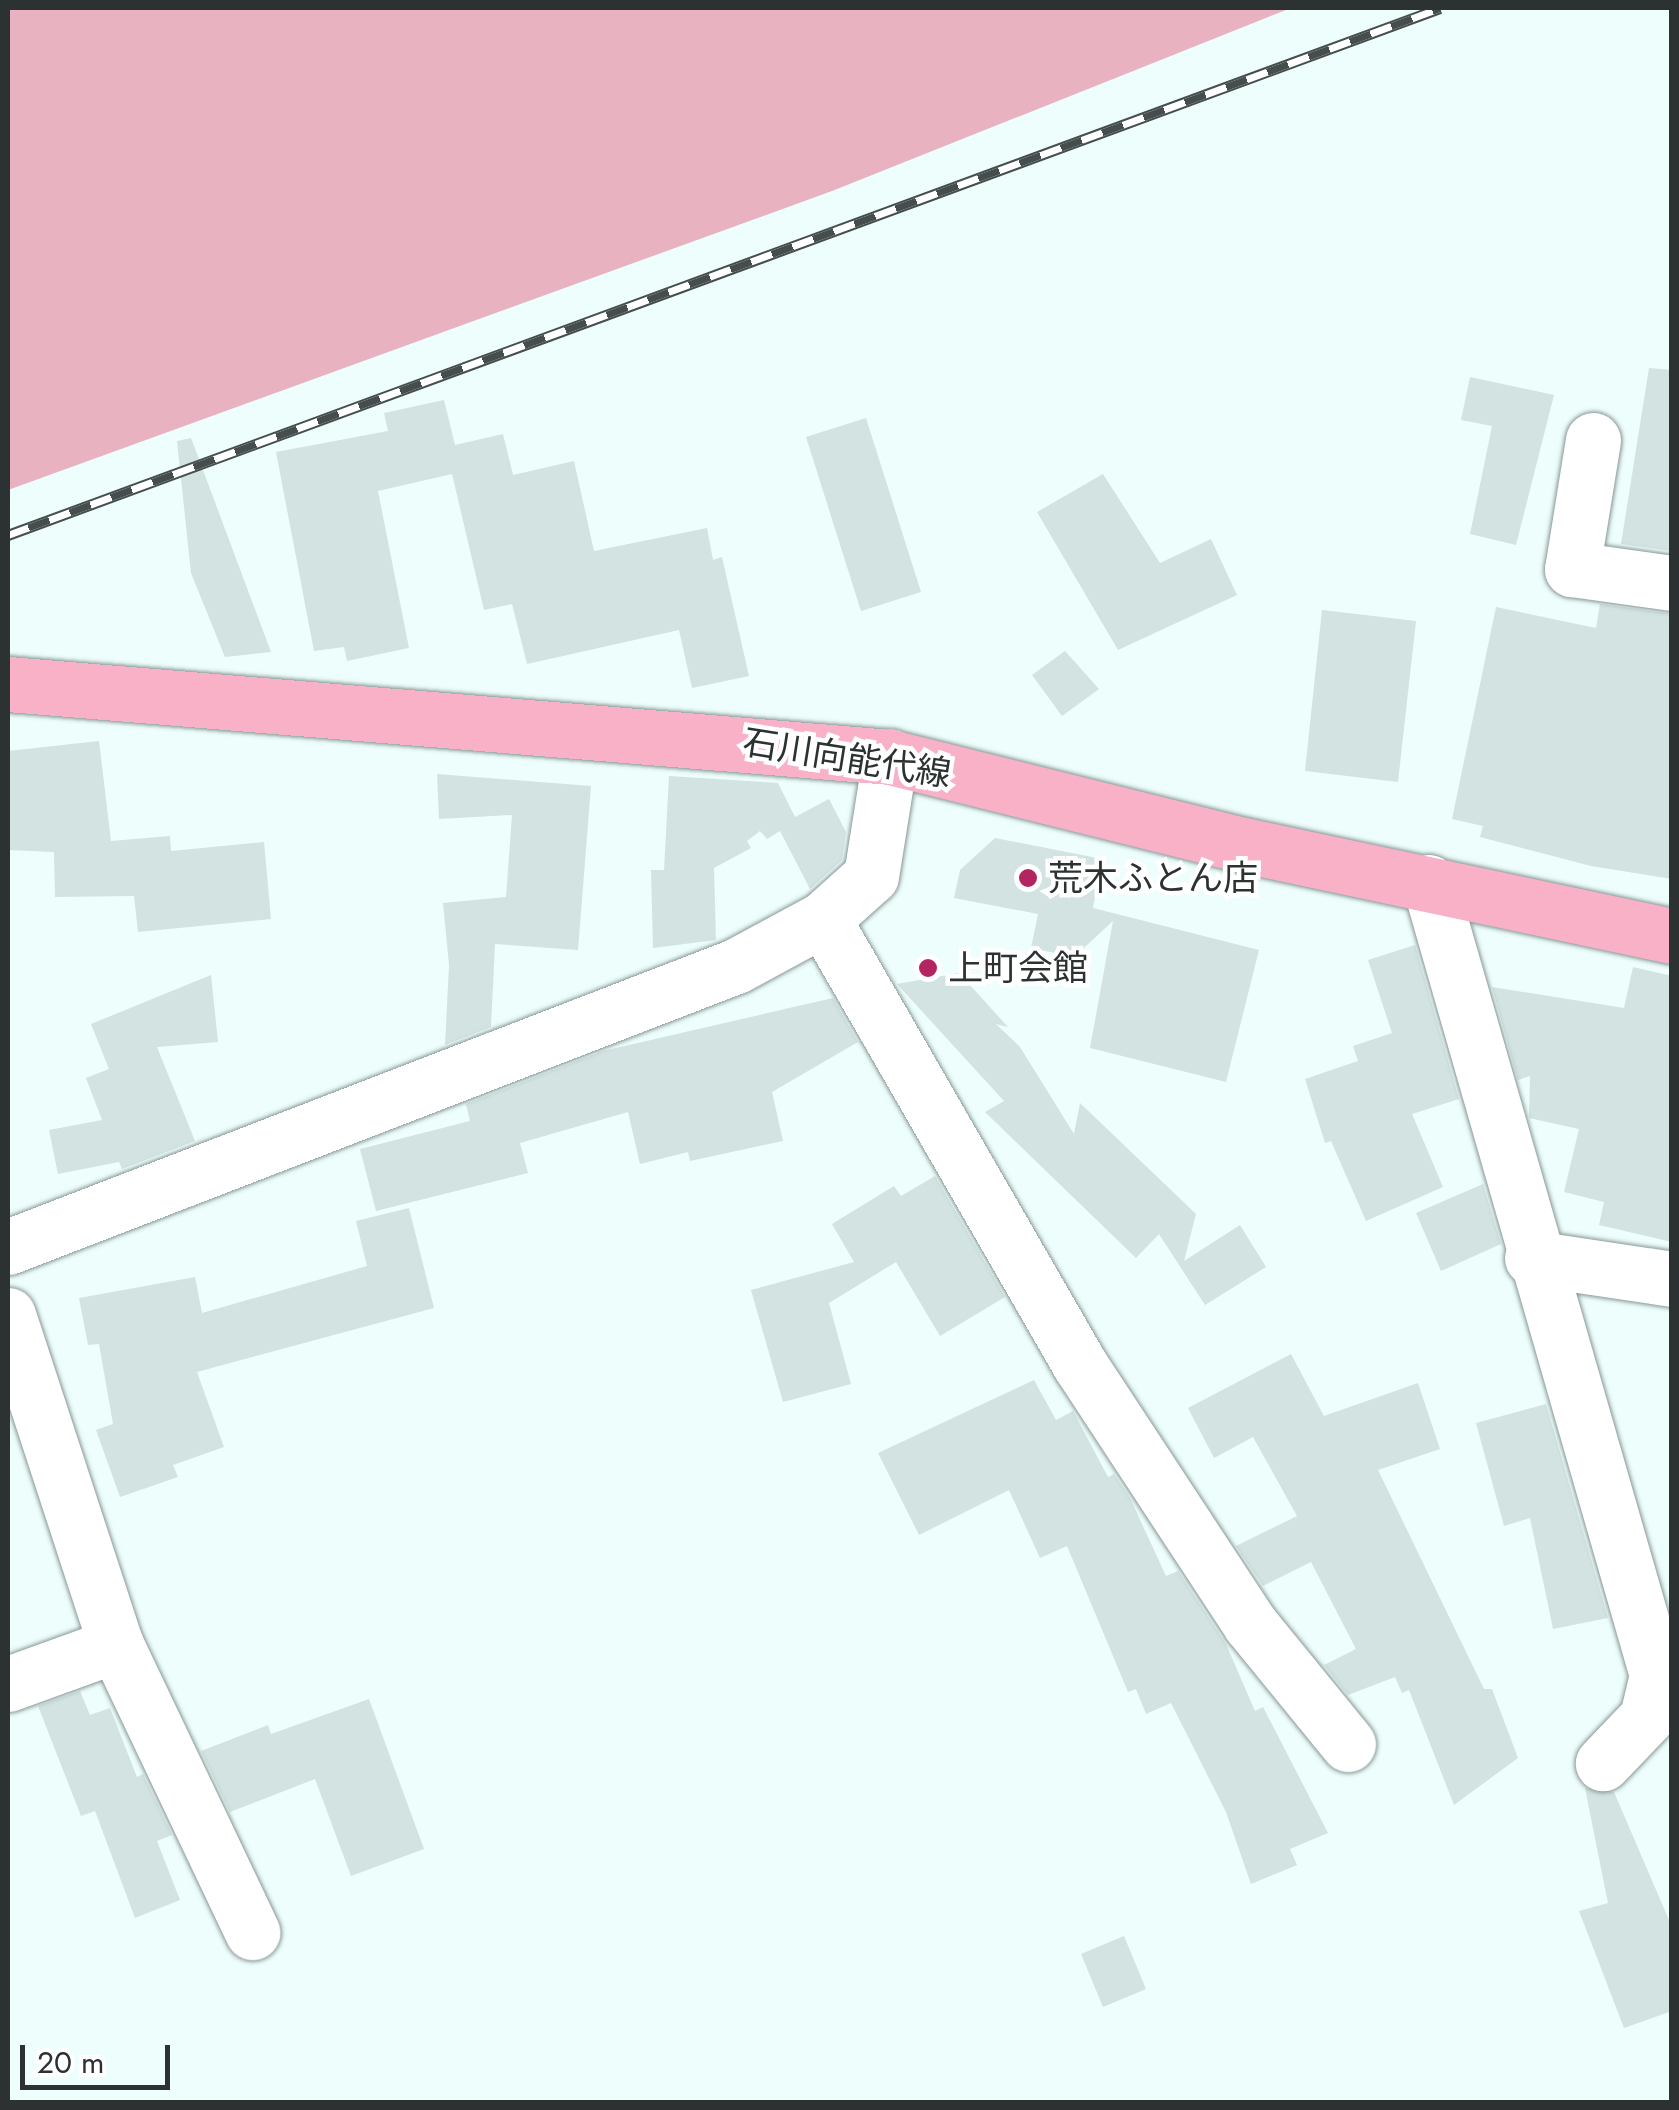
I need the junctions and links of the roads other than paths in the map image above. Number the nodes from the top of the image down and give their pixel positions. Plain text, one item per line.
1 (1593, 440) dead end
2 (1672, 583) edge
3 (8, 684) edge
4 (890, 757) junction
5 (1429, 882) junction
6 (824, 919) junction
7 (1672, 936) edge
8 (8, 1247) edge
9 (1532, 1258) junction
10 (1672, 1279) edge
11 (8, 1315) edge
12 (116, 1644) junction
13 (8, 1684) edge
14 (1348, 1744) dead end
15 (1603, 1762) dead end
16 (252, 1932) dead end

1 - 2 street
3 - 4 main road, 石川向能代線
4 - 5 main road, 石川向能代線
4 - 6 street
5 - 7 main road, 石川向能代線
5 - 9 street
6 - 8 street
6 - 14 street
9 - 10 street
9 - 15 street
11 - 12 street
12 - 13 street
12 - 16 street

